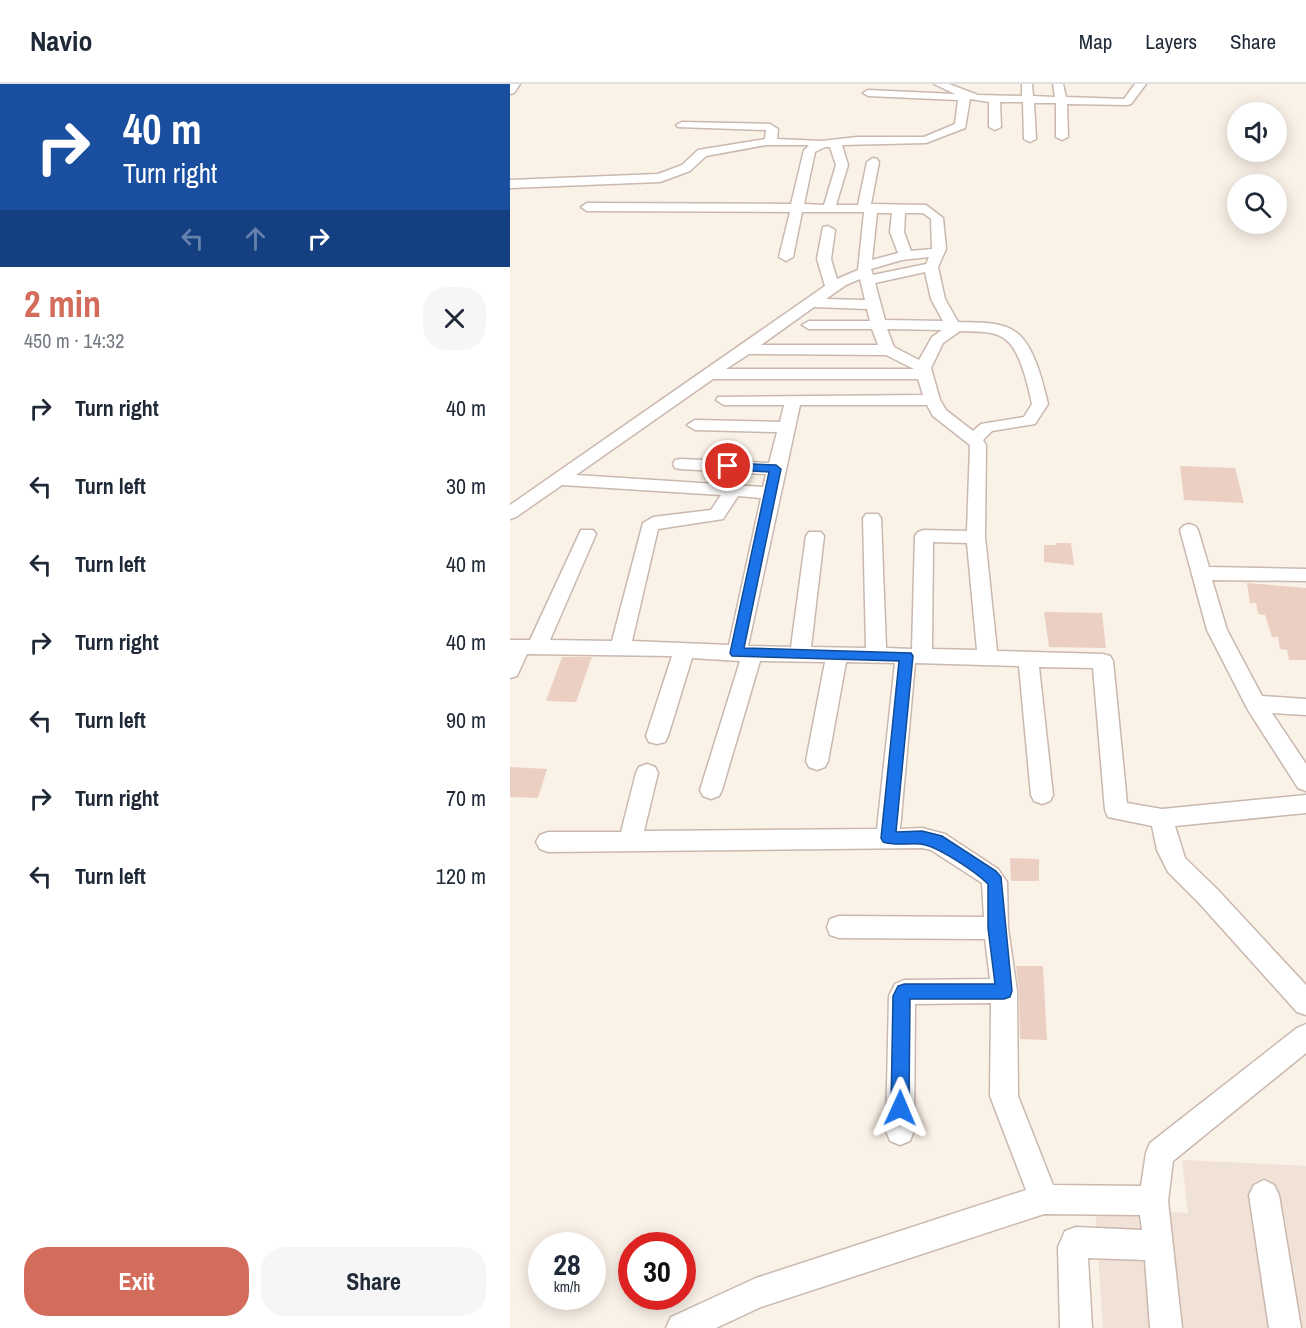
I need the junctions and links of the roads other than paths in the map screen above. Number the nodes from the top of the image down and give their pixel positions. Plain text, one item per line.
1 (939, 84) edge
2 (1027, 84) edge
3 (1058, 84) edge
4 (1141, 84) edge
5 (868, 93) dead end
6 (965, 93) edge
7 (993, 98) junction
8 (1028, 99) junction
9 (1061, 100) junction
10 (682, 125) dead end
11 (995, 127) dead end
12 (1062, 137) dead end
13 (1030, 139) dead end
14 (771, 142) junction
15 (829, 144) junction
16 (873, 162) dead end
17 (510, 184) edge
18 (587, 207) dead end
19 (796, 208) junction
20 (829, 208) junction
21 (868, 208) junction
22 (899, 208) junction
23 (828, 230) dead end
24 (938, 252) junction
25 (906, 255) junction
26 (786, 257) dead end
27 (932, 267) junction
28 (865, 274) junction
29 (833, 288) junction
30 (811, 303) junction
31 (873, 305) junction
32 (808, 325) dead end
33 (878, 326) junction
34 (954, 327) junction
35 (745, 349) junction
36 (889, 350) junction
37 (925, 371) junction
38 (709, 374) junction
39 (724, 400) dead end
40 (932, 400) junction
41 (793, 401) junction
42 (695, 425) dead end
43 (786, 427) junction
44 (974, 440) junction
45 (681, 464) dead end
46 (776, 469) junction
47 (556, 479) junction
48 (734, 489) junction
49 (771, 493) junction
50 (532, 497) junction
51 (510, 498) edge
52 (510, 513) edge
53 (872, 518) dead end
54 (1189, 530) dead end
55 (587, 534) dead end
56 (815, 536) dead end
57 (976, 537) junction
58 (1201, 573) junction
59 (1306, 575) edge
60 (522, 647) edge
61 (620, 648) junction
62 (684, 650) junction
63 (745, 653) junction
64 (800, 653) junction
65 (837, 654) junction
66 (876, 655) junction
67 (914, 656) junction
68 (988, 658) junction
69 (1028, 659) junction
70 (510, 671) edge
71 (1255, 704) junction
72 (1306, 707) edge
73 (657, 736) dead end
74 (817, 761) dead end
75 (647, 773) dead end
76 (1306, 782) edge
77 (711, 790) dead end
78 (1042, 795) dead end
79 (1306, 804) edge
80 (1162, 818) junction
81 (888, 838) junction
82 (630, 841) junction
83 (548, 842) dead end
84 (839, 927) dead end
85 (996, 928) junction
86 (1004, 991) junction
87 (1306, 1003) edge
88 (1306, 1037) edge
89 (900, 1131) dead end
90 (1264, 1195) dead end
91 (1044, 1199) junction
92 (1153, 1202) junction
93 (1159, 1246) junction
94 (682, 1328) edge
95 (1076, 1328) edge
96 (1166, 1328) edge
97 (1285, 1328) edge

1 - 6 street
2 - 8 street
3 - 9 street
4 - 9 street
5 - 6 street
6 - 7 street
6 - 15 street
7 - 8 street
7 - 11 street
8 - 9 street
8 - 13 street
9 - 12 street
10 - 14 street
14 - 15 street
14 - 17 street
15 - 19 street
15 - 20 street
16 - 21 street
18 - 19 street
19 - 20 street
19 - 26 street
20 - 21 street
21 - 22 street
21 - 28 street
22 - 24 street
22 - 25 street
23 - 29 street
24 - 25 street
24 - 27 street
25 - 28 street
27 - 28 street
27 - 34 street
28 - 29 street
28 - 31 street
29 - 30 street
30 - 31 street
30 - 35 street
31 - 33 street
32 - 33 street
33 - 34 street
33 - 36 street
34 - 37 street
34 - 44 street
35 - 36 street
35 - 38 street
36 - 37 street
37 - 38 street
37 - 40 street
38 - 47 street
39 - 41 street
40 - 41 street
40 - 44 street
41 - 43 street
42 - 43 street
43 - 46 street
44 - 57 street
45 - 46 street
46 - 49 street
47 - 48 street
47 - 50 street
48 - 49 street
48 - 61 street
49 - 63 street
50 - 51 street
50 - 52 street
53 - 66 street
54 - 58 street
55 - 60 street
56 - 64 street
57 - 67 street
57 - 68 street
58 - 59 street
58 - 71 street
60 - 61 street
60 - 70 street
61 - 62 street
62 - 63 street
62 - 73 street
63 - 64 street
63 - 77 street
64 - 65 street
65 - 66 street
65 - 74 street
66 - 67 street
67 - 68 street
67 - 81 street
68 - 69 street
69 - 78 street
69 - 80 street
71 - 72 street
71 - 76 street
75 - 82 street
79 - 80 street
80 - 87 street
81 - 82 street
81 - 85 street
82 - 83 street
84 - 85 street
85 - 86 street
86 - 89 street
86 - 91 street
88 - 92 street
90 - 97 street
91 - 92 street
91 - 94 street
92 - 93 street
93 - 95 street
93 - 96 street

